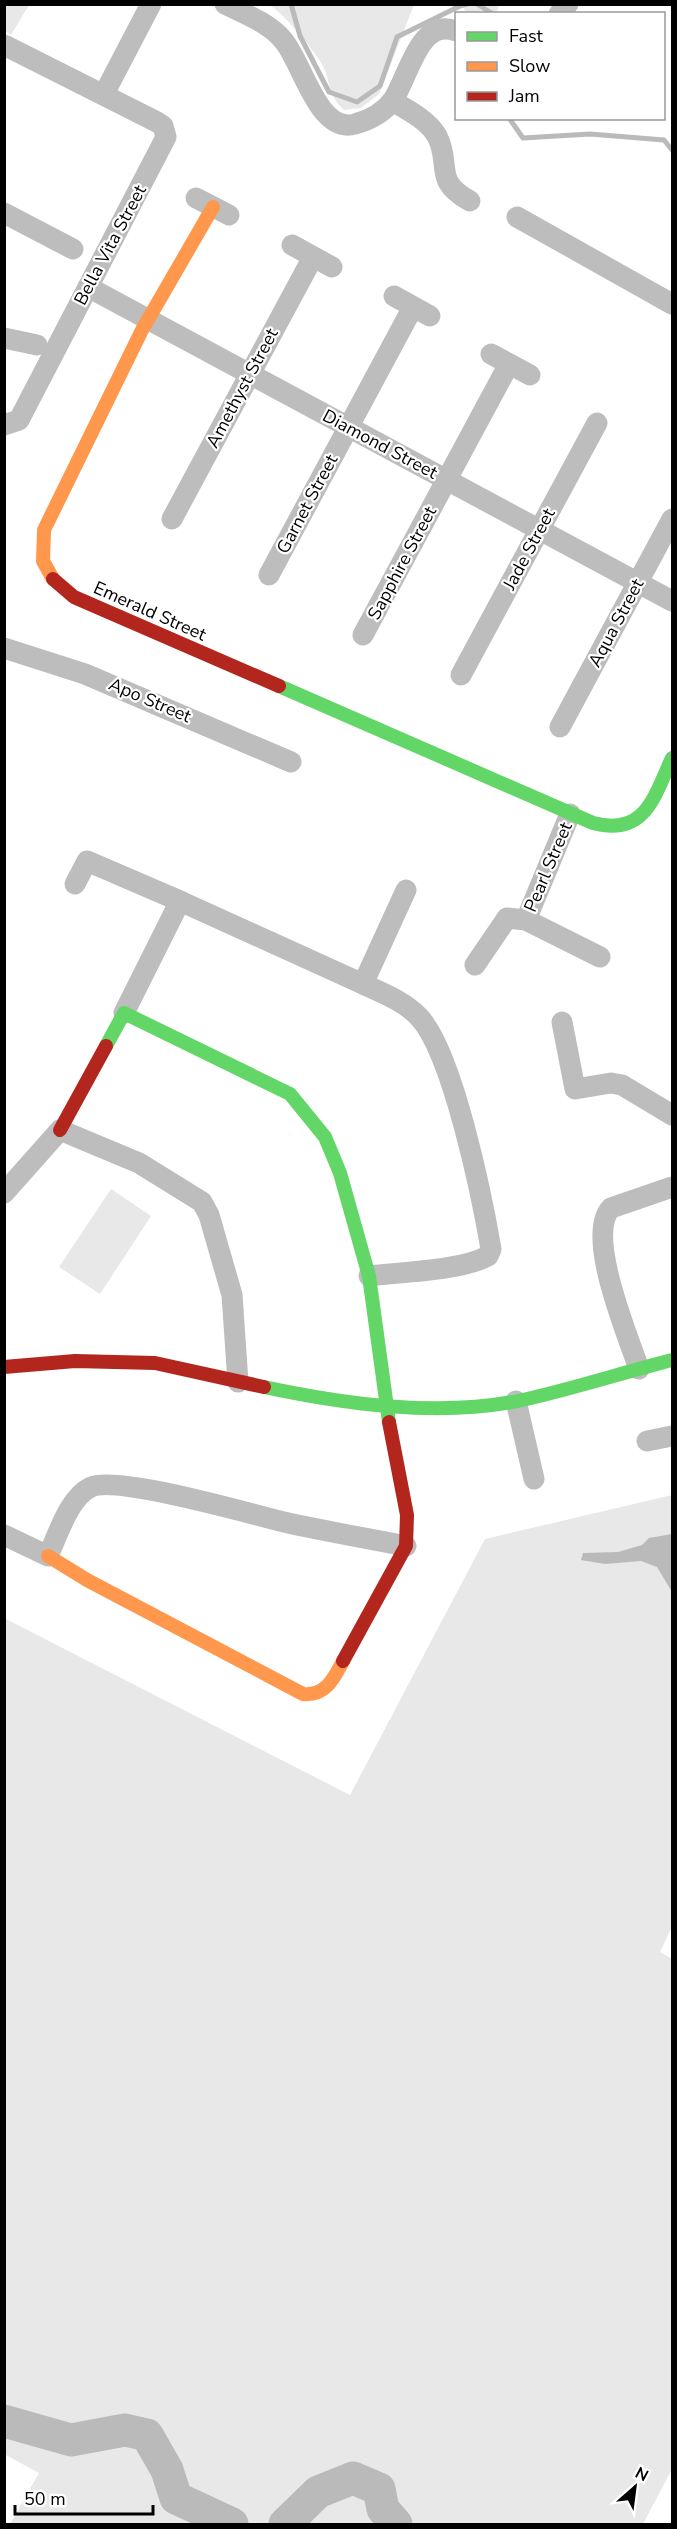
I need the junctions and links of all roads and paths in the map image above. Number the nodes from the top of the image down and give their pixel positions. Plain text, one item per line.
1 (151, 4) edge
2 (225, 4) edge
3 (455, 31) edge
4 (4, 45) edge
5 (98, 91) junction
6 (392, 101) junction
7 (470, 201) dead end
8 (213, 207) dead end
9 (4, 213) edge
10 (517, 217) dead end
11 (292, 245) dead end
12 (73, 249) dead end
13 (88, 287) junction
14 (394, 296) dead end
15 (672, 304) edge
16 (148, 319) junction
17 (4, 338) edge
18 (37, 345) dead end
19 (250, 374) junction
20 (530, 375) dead end
21 (597, 423) dead end
22 (4, 425) edge
23 (349, 427) junction
24 (447, 480) junction
25 (172, 519) dead end
26 (672, 519) edge
27 (539, 530) junction
28 (269, 575) dead end
29 (638, 583) junction
30 (672, 601) edge
31 (363, 635) dead end
32 (4, 648) edge
33 (461, 675) dead end
34 (560, 727) dead end
35 (672, 758) edge
36 (291, 762) dead end
37 (570, 814) junction
38 (75, 884) dead end
39 (406, 890) dead end
40 (180, 901) junction
41 (526, 920) junction
42 (600, 957) dead end
43 (475, 965) dead end
44 (363, 984) junction
45 (124, 1013) junction
46 (562, 1022) dead end
47 (672, 1115) edge
48 (60, 1130) junction
49 (672, 1187) edge
50 (4, 1192) edge
51 (369, 1276) junction
52 (672, 1360) edge
53 (4, 1367) edge
54 (639, 1369) junction
55 (238, 1382) junction
56 (516, 1401) junction
57 (386, 1405) junction
58 (672, 1436) edge
59 (647, 1441) dead end
60 (534, 1479) dead end
61 (4, 1535) edge
62 (406, 1546) junction
63 (48, 1556) junction

1 - 5 street
2 - 6 street
3 - 6 street
4 - 5 street, Bella Vita Street
5 - 13 street, Bella Vita Street
6 - 7 street
8 - 16 street, Emerald Street
9 - 12 street
10 - 15 street
11 - 19 street, Amethyst Street
13 - 16 street, Diamond Street
13 - 22 street, Bella Vita Street
14 - 23 street, Garnet Street
16 - 19 street, Diamond Street
16 - 37 street, Emerald Street
17 - 18 street
19 - 23 street, Diamond Street
19 - 25 street, Amethyst Street
20 - 24 street, Sapphire Street
21 - 27 street, Jade Street
23 - 24 street, Diamond Street
23 - 28 street, Garnet Street
24 - 27 street, Diamond Street
24 - 31 street, Sapphire Street
26 - 29 street, Aqua Street
27 - 29 street, Diamond Street
27 - 33 street, Jade Street
29 - 30 street, Diamond Street
29 - 34 street, Aqua Street
32 - 36 street, Apo Street
35 - 37 street, Emerald Street
37 - 41 street, Pearl Street
38 - 40 street
39 - 44 street
40 - 44 street
40 - 45 street
41 - 42 street, Pearl Street
41 - 43 street, Pearl Street
44 - 51 street
45 - 48 street
45 - 51 street
46 - 47 street
48 - 50 street
48 - 55 street
49 - 54 street
51 - 57 street
52 - 54 street
53 - 55 street
54 - 56 street
55 - 57 street
56 - 57 street
56 - 60 street
57 - 62 street
58 - 59 street
61 - 63 street
62 - 63 street
62 - 63 street

